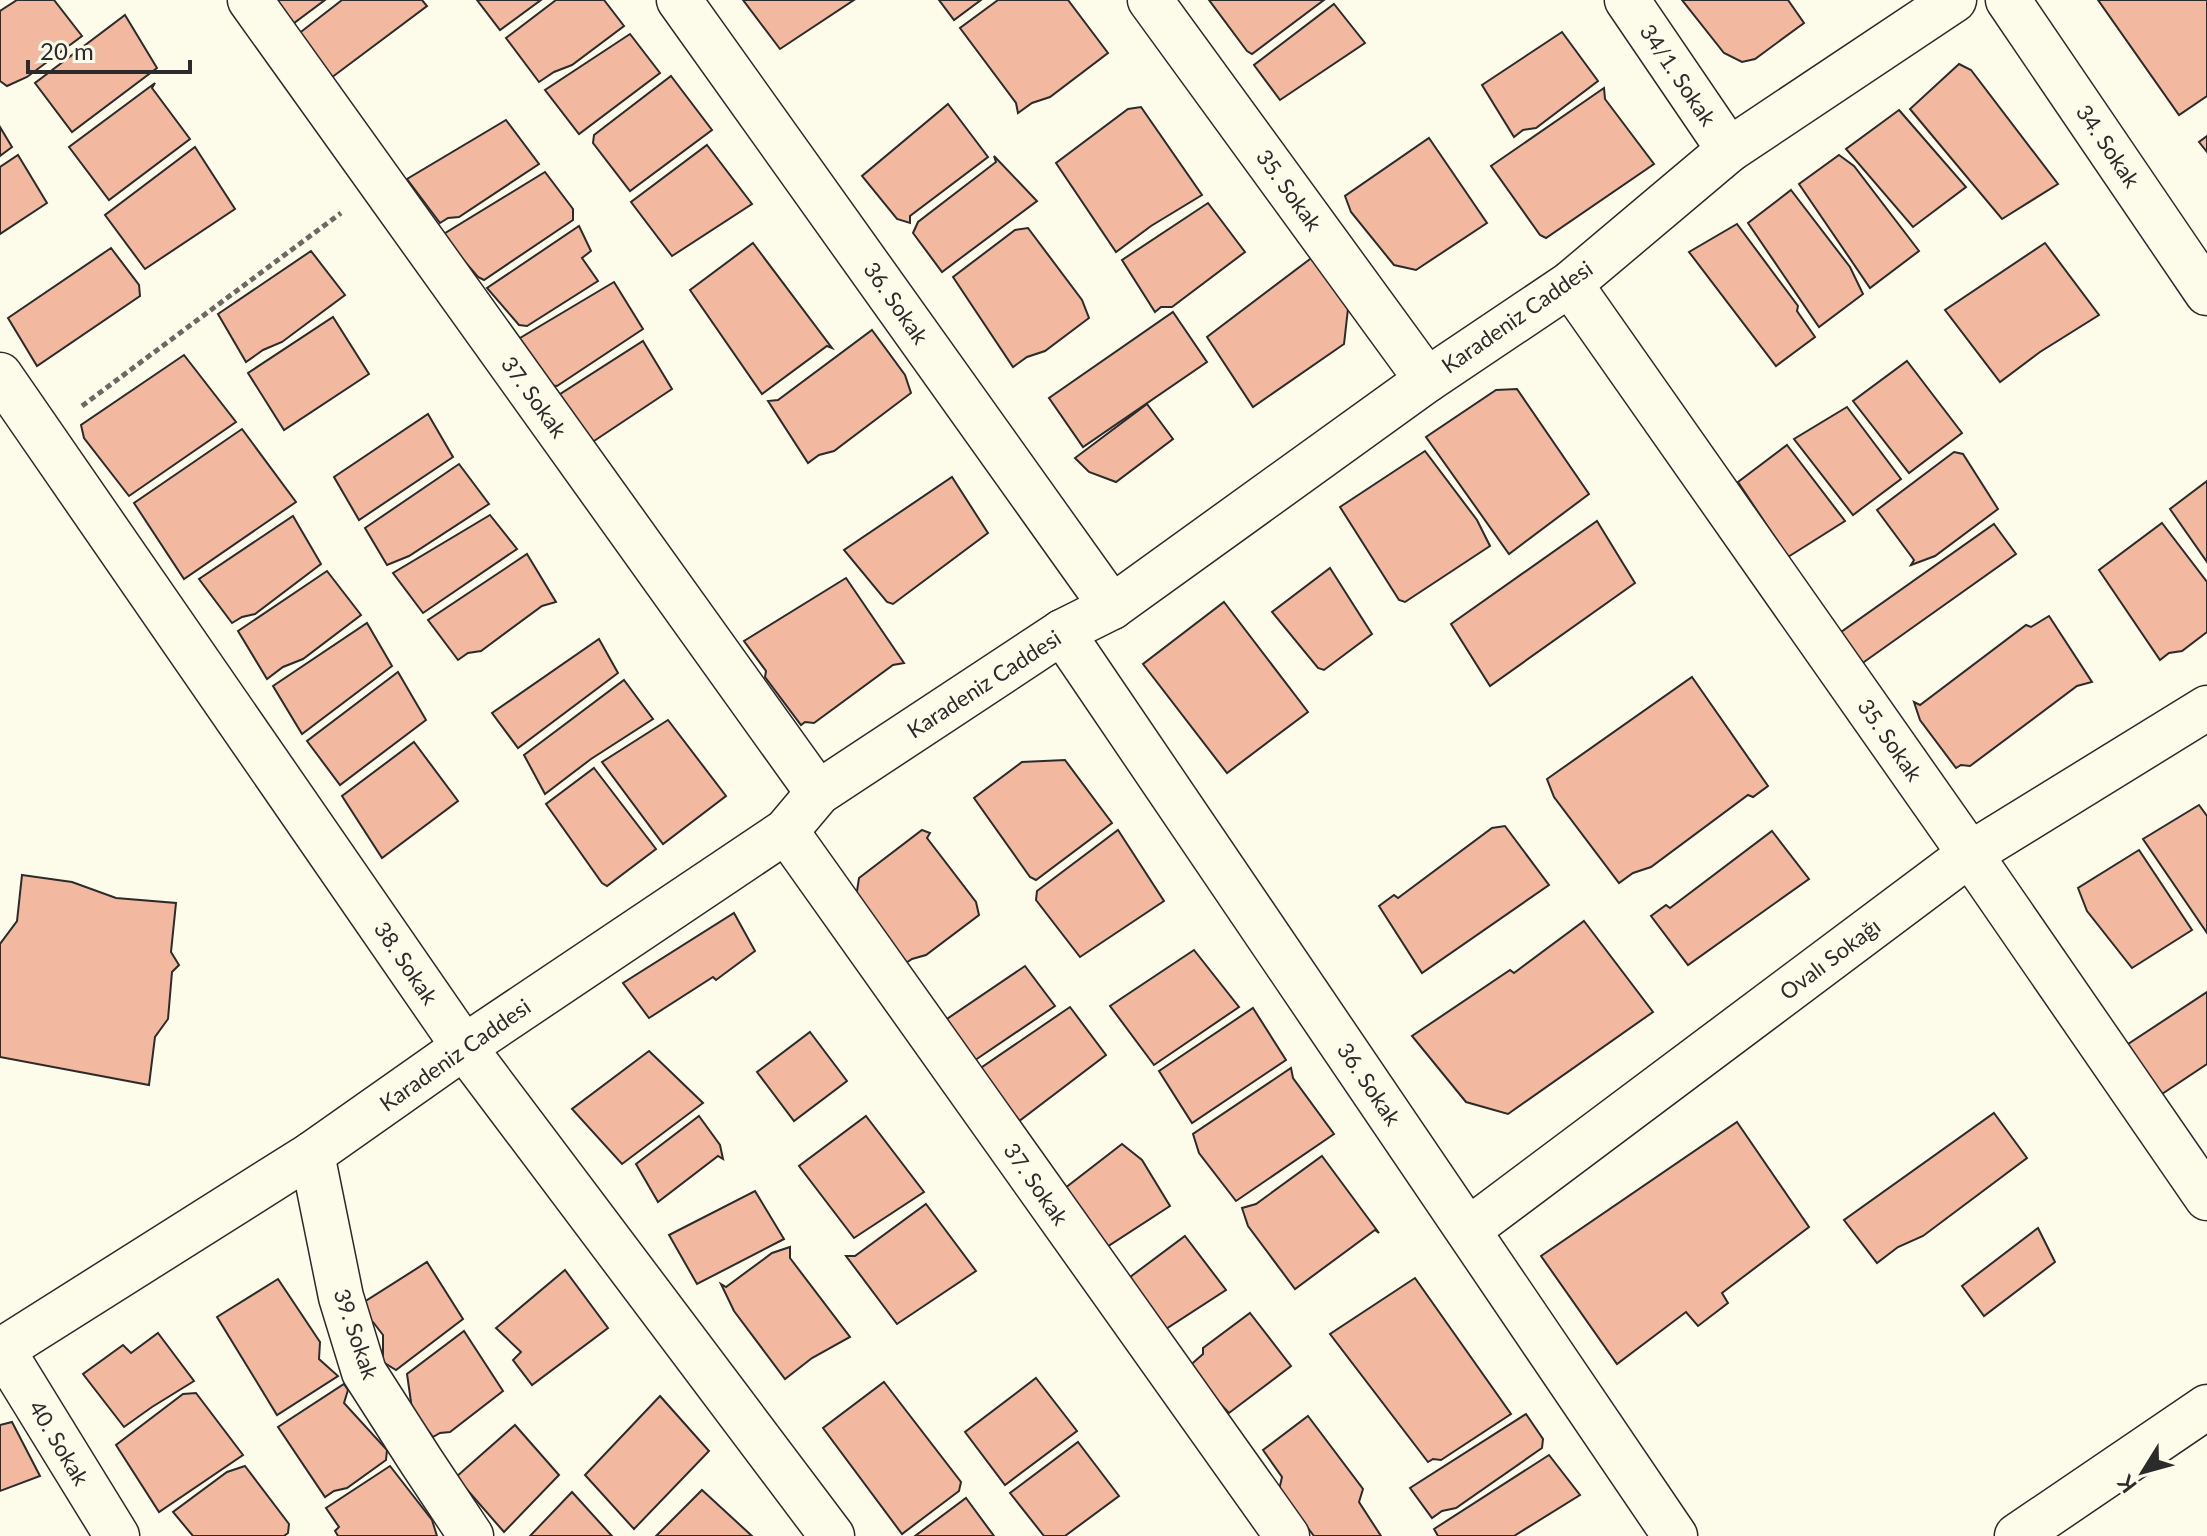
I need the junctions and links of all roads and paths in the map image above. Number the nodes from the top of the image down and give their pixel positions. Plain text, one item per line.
1 (250, 0) edge
2 (679, 0) edge
3 (1150, 0) edge
4 (1627, 0) edge
5 (1954, 0) edge
6 (2008, 0) edge
7 (1729, 150) junction
8 (380, 184) junction
9 (1570, 284) junction
10 (2207, 293) edge
11 (0, 375) edge
12 (1427, 380) junction
13 (43, 435) junction
14 (1112, 607) junction
15 (1062, 632) junction
16 (2207, 708) edge
17 (818, 793) junction
18 (786, 831) junction
19 (1970, 854) junction
20 (464, 1047) junction
21 (312, 1154) junction
22 (2207, 1198) edge
23 (1468, 1230) junction
24 (1, 1350) edge
25 (2207, 1407) edge
26 (117, 1536) edge
27 (471, 1536) edge
28 (832, 1536) edge
29 (1287, 1536) edge
30 (1675, 1536) edge
31 (2017, 1536) edge

1 - 8 street, 37. Sokak
2 - 14 street, 36. Sokak
3 - 12 street, 35. Sokak
4 - 7 street, 34/1. Sokak
5 - 7 street, Karadeniz Caddesi
6 - 10 street, 34. Sokak
7 - 9 street, Karadeniz Caddesi
8 - 13 path
8 - 17 street, 37. Sokak
9 - 12 street, Karadeniz Caddesi
9 - 19 street, 35. Sokak
11 - 13 street, 38. Sokak
12 - 14 street, Karadeniz Caddesi
13 - 20 street, 38. Sokak
14 - 15 street, Karadeniz Caddesi
15 - 17 street, Karadeniz Caddesi
15 - 23 street, 36. Sokak
16 - 19 street, Ovalı Sokağı
17 - 18 street, Karadeniz Caddesi
18 - 20 street, Karadeniz Caddesi
18 - 29 street, 37. Sokak
19 - 22 street, 35. Sokak
19 - 23 street, Ovalı Sokağı
20 - 21 street, Karadeniz Caddesi
20 - 28 street, 38. Sokak
21 - 24 street, Karadeniz Caddesi
21 - 27 street, 39. Sokak
23 - 30 street, 36. Sokak
24 - 26 street, 40. Sokak
25 - 31 street

